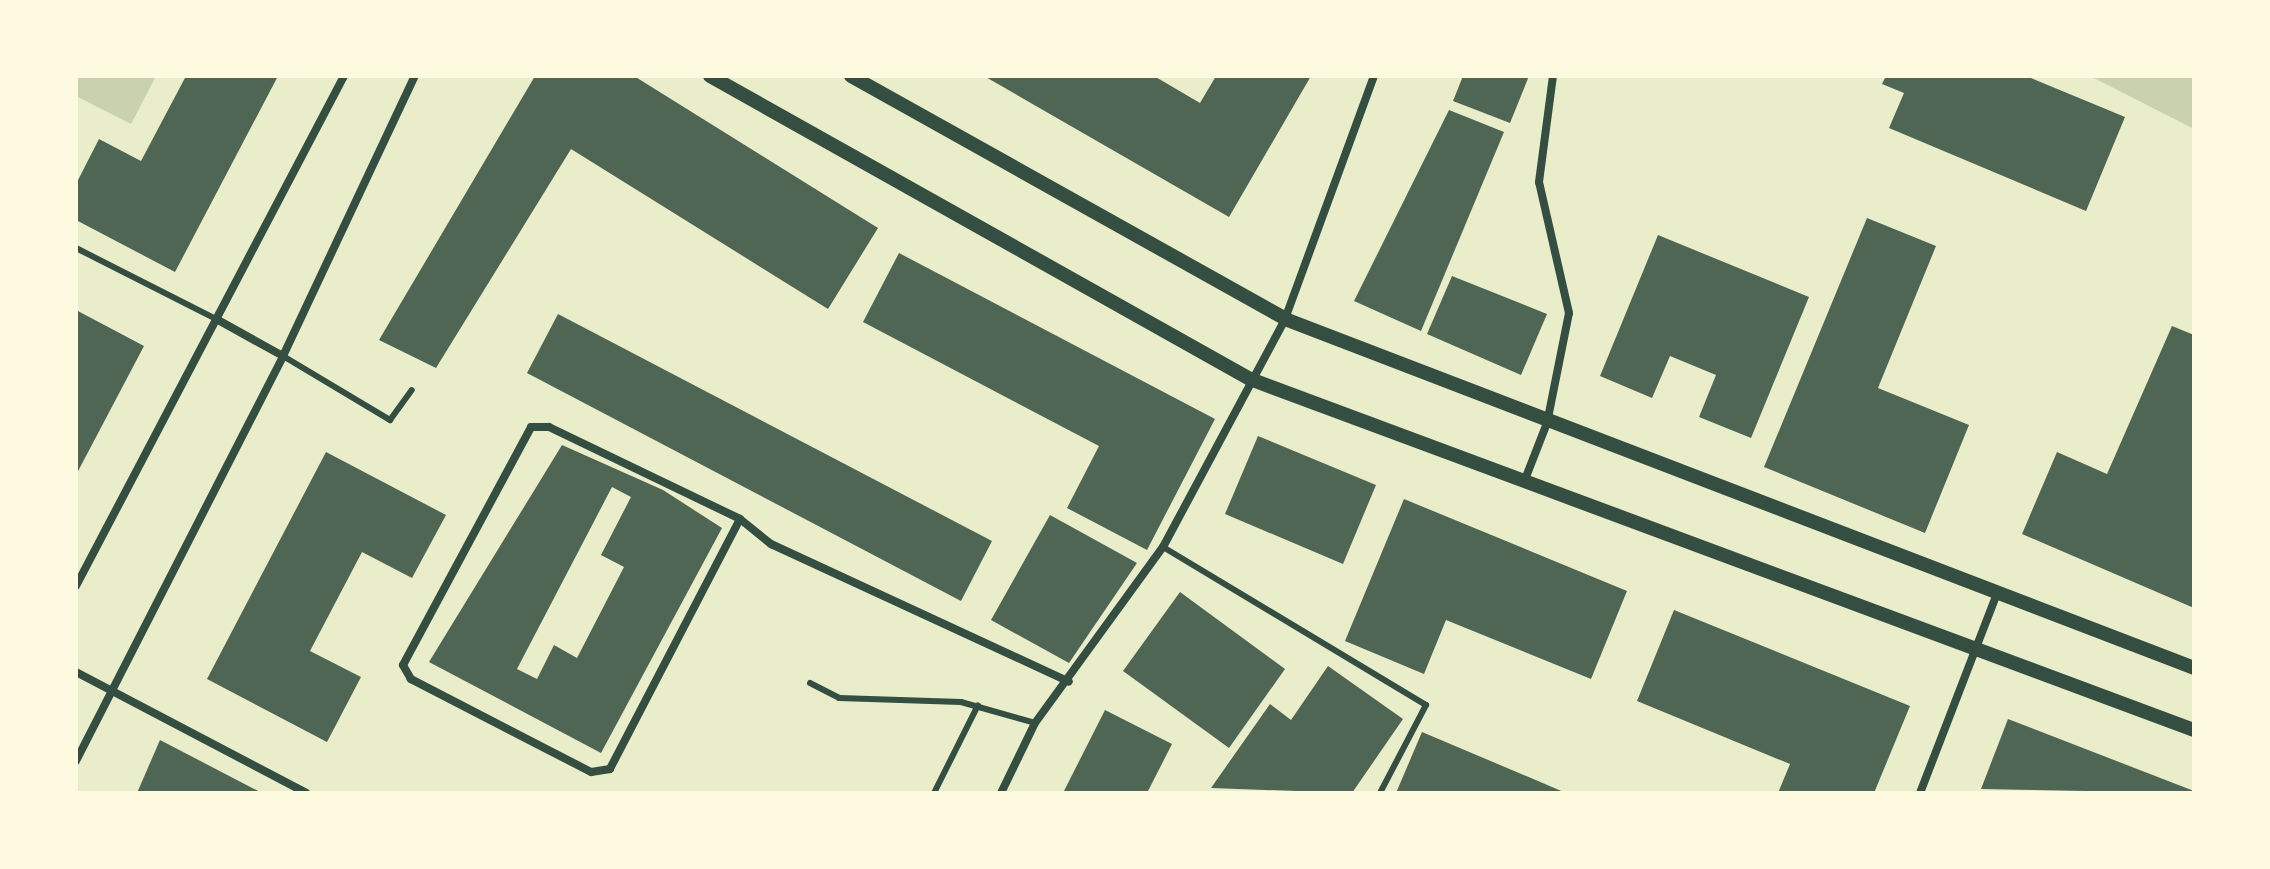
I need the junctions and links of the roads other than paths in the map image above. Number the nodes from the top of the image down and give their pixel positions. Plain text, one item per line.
1 (344, 76) edge
2 (415, 76) edge
3 (710, 76) edge
4 (851, 76) edge
5 (1374, 76) edge
6 (1553, 76) edge
7 (76, 248) edge
8 (1285, 319) junction
9 (218, 320) junction
10 (283, 356) junction
11 (1250, 379) junction
12 (412, 390) dead end
13 (1547, 423) junction
14 (1524, 482) junction
15 (740, 519) junction
16 (1163, 547) junction
17 (76, 586) edge
18 (1997, 593) junction
19 (1976, 649) junction
20 (2194, 668) edge
21 (76, 672) edge
22 (1069, 682) junction
23 (810, 683) dead end
24 (113, 691) junction
25 (978, 705) junction
26 (1035, 723) junction
27 (2194, 730) edge
28 (76, 761) edge
29 (306, 793) edge
30 (934, 793) edge
31 (1001, 793) edge
32 (1380, 793) edge
33 (1920, 793) edge

1 - 9 street
2 - 10 street
3 - 11 street
4 - 8 street
5 - 8 street
6 - 13 street
7 - 9 lane
8 - 11 street
8 - 13 street
9 - 10 street
9 - 17 street
10 - 12 lane
10 - 24 street
11 - 14 street
11 - 16 street
13 - 14 street
13 - 18 street
14 - 19 street
15 - 15 street
15 - 22 street
16 - 22 street
16 - 32 lane
18 - 19 street
18 - 20 street
19 - 27 street
19 - 33 street
21 - 24 street
22 - 26 street
23 - 25 lane
24 - 28 street
24 - 29 street
25 - 26 lane
25 - 30 lane
26 - 31 street

